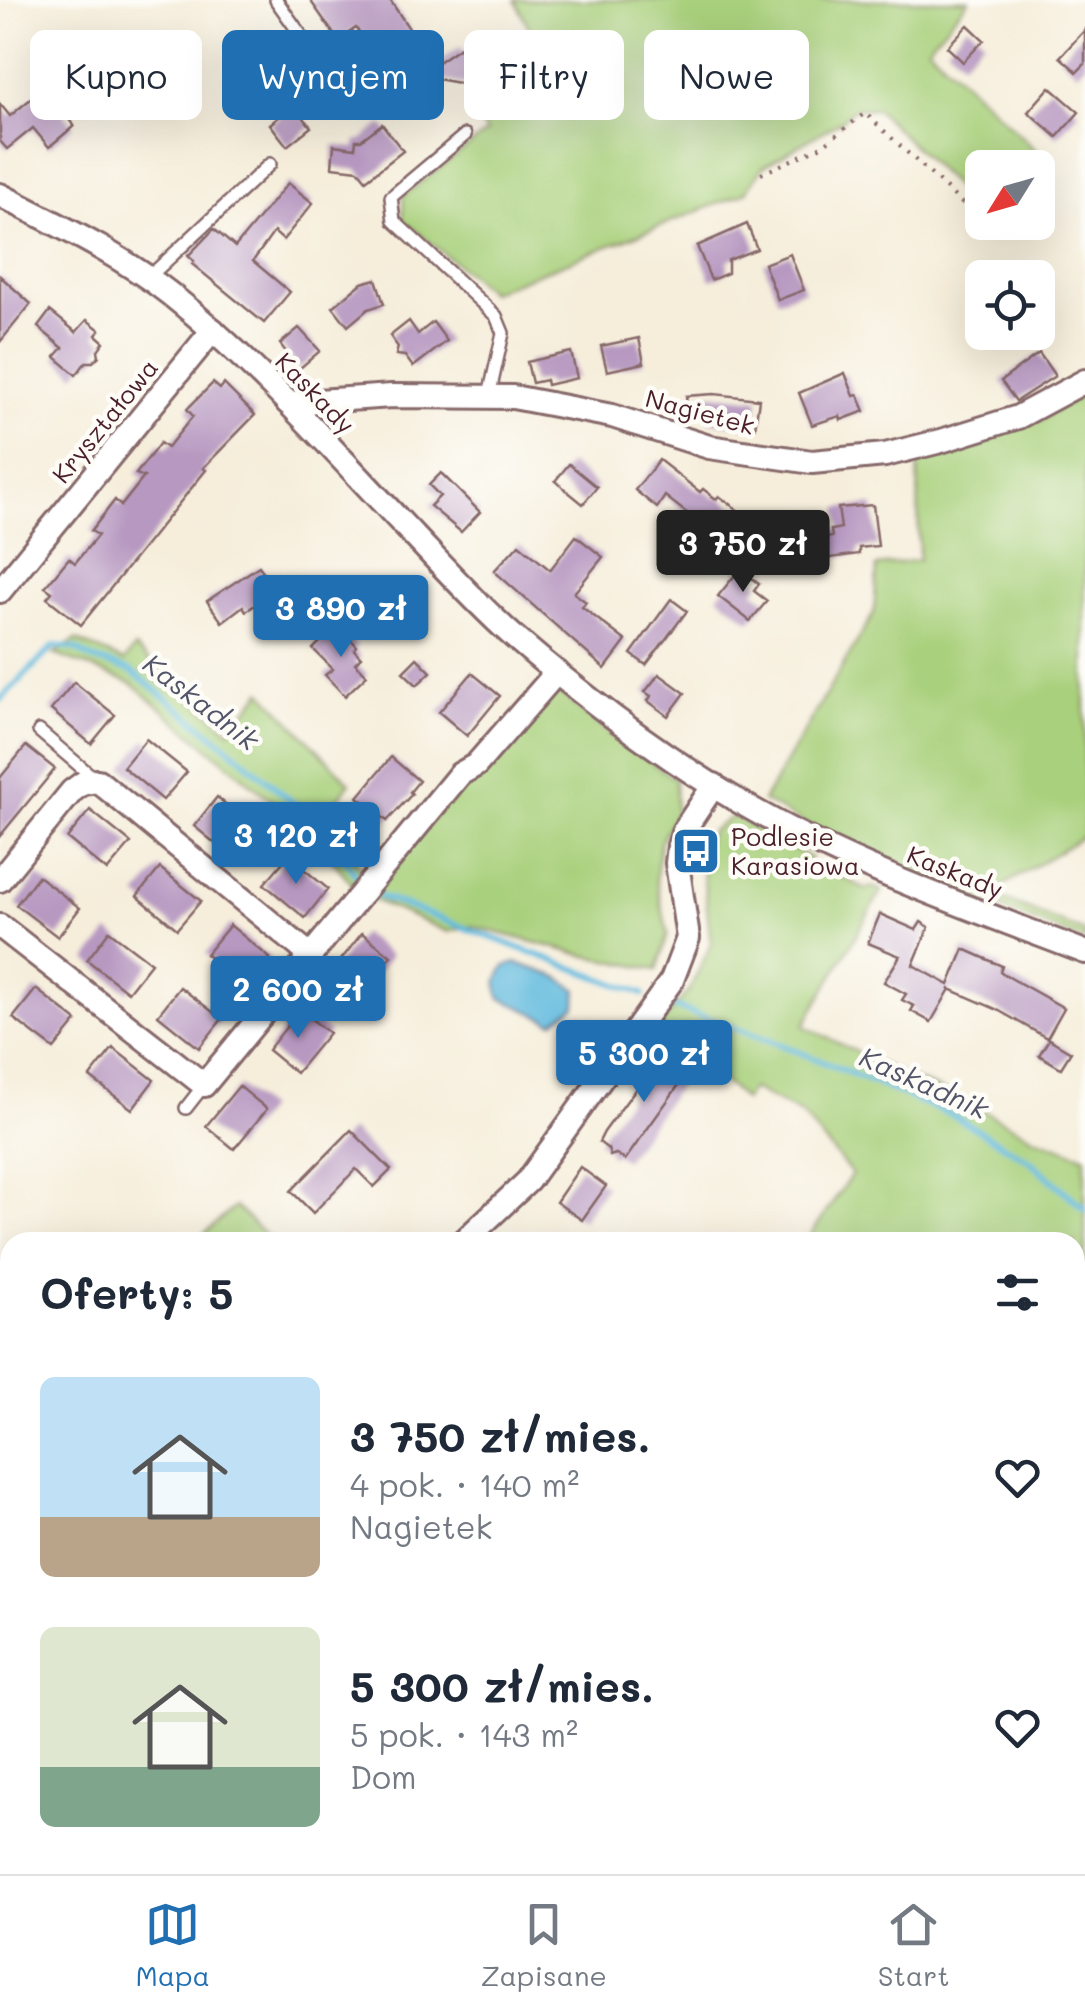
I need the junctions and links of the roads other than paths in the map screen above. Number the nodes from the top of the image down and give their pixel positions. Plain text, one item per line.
1 (276, 0) edge
2 (297, 30) edge
3 (465, 134) dead end
4 (270, 164) dead end
5 (0, 195) edge
6 (148, 278) junction
7 (213, 330) junction
8 (1085, 381) edge
9 (490, 396) junction
10 (288, 402) junction
11 (0, 591) edge
12 (557, 672) junction
13 (39, 731) dead end
14 (98, 782) junction
15 (714, 785) junction
16 (0, 880) edge
17 (0, 926) edge
18 (1085, 952) edge
19 (310, 955) junction
20 (204, 1086) junction
21 (186, 1108) dead end
22 (474, 1232) edge

1 - 2 lane
3 - 9 lane
4 - 6 lane
5 - 6 street, Kaskady
6 - 7 street, Kaskady
7 - 10 street, Kaskady
7 - 11 street, Kryształowa
8 - 9 street, Nagietek
9 - 10 street, Nagietek
10 - 12 street, Kaskady
12 - 15 street, Kaskady
12 - 19 street
13 - 14 lane
14 - 16 street
14 - 19 street
15 - 18 street, Kaskady
15 - 22 street
17 - 20 street
19 - 20 street
20 - 21 lane

